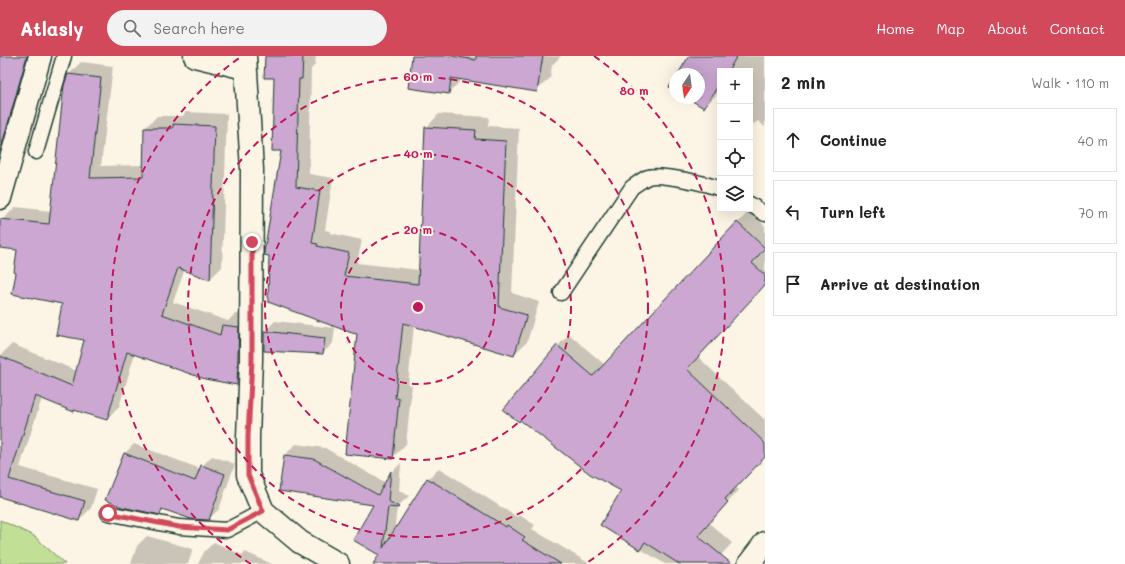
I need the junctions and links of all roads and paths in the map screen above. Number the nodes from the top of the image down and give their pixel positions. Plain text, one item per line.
1 (40, 56) edge
2 (64, 56) edge
3 (195, 56) edge
4 (245, 62) edge
5 (36, 152) dead end
6 (717, 188) edge
7 (0, 198) edge
8 (753, 206) edge
9 (765, 214) edge
10 (561, 293) dead end
11 (263, 511) junction
12 (108, 513) dead end
13 (765, 543) edge
14 (338, 564) edge
15 (749, 564) edge

1 - 7 street
2 - 5 lane
3 - 4 street
4 - 11 street
6 - 10 lane
8 - 9 lane
11 - 12 lane
11 - 14 street
13 - 15 street

